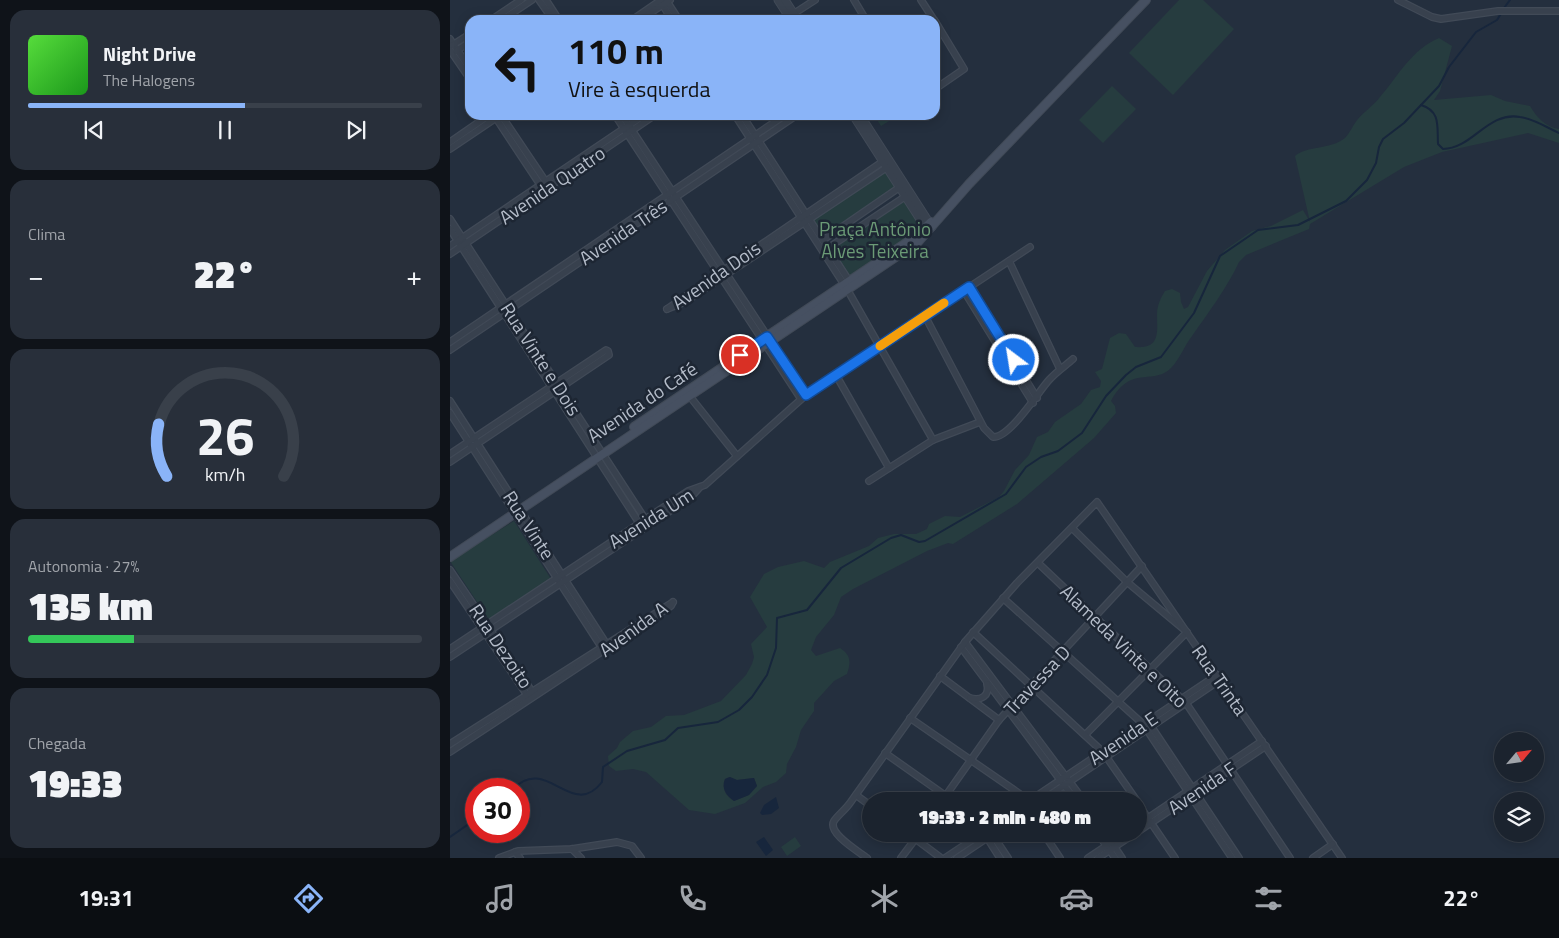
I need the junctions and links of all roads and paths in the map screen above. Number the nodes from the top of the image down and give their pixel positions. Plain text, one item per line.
1 (521, 0) edge
2 (532, 0) edge
3 (539, 0) edge
4 (546, 0) edge
5 (778, 0) edge
6 (785, 0) edge
7 (815, 0) edge
8 (854, 0) edge
9 (921, 0) edge
10 (1146, 0) edge
11 (1398, 0) edge
12 (664, 1) edge
13 (1559, 11) edge
14 (498, 15) edge
15 (510, 15) edge
16 (550, 15) edge
17 (556, 15) edge
18 (640, 15) edge
19 (646, 15) edge
20 (670, 15) edge
21 (675, 15) edge
22 (790, 15) edge
23 (791, 15) edge
24 (798, 15) edge
25 (863, 15) edge
26 (931, 15) edge
27 (940, 29) edge
28 (465, 38) edge
29 (465, 44) edge
30 (452, 48) edge
31 (465, 63) edge
32 (465, 70) edge
33 (940, 86) edge
34 (482, 120) edge
35 (492, 120) edge
36 (501, 120) edge
37 (620, 120) edge
38 (624, 120) edge
39 (638, 120) edge
40 (645, 120) edge
41 (738, 120) edge
42 (744, 120) edge
43 (780, 120) edge
44 (788, 120) edge
45 (857, 120) edge
46 (863, 120) edge
47 (628, 129) junction
48 (754, 140) junction
49 (450, 142) edge
50 (450, 149) edge
51 (887, 163) junction
52 (545, 186) junction
53 (900, 187) junction
54 (671, 196) junction
55 (906, 196) junction
56 (803, 214) junction
57 (450, 219) edge
58 (807, 220) junction
59 (929, 228) junction
60 (450, 229) edge
61 (823, 240) junction
62 (462, 242) junction
63 (450, 246) edge
64 (1030, 247) dead end
65 (828, 248) junction
66 (450, 254) edge
67 (1009, 261) junction
68 (722, 273) junction
69 (848, 285) junction
70 (966, 289) junction
71 (505, 309) junction
72 (925, 316) junction
73 (765, 341) junction
74 (450, 342) edge
75 (880, 346) junction
76 (450, 350) edge
77 (1074, 360) dead end
78 (1060, 369) junction
79 (836, 375) junction
80 (556, 386) junction
81 (688, 394) junction
82 (803, 397) junction
83 (1035, 401) junction
84 (450, 402) edge
85 (450, 413) edge
86 (980, 422) junction
87 (933, 440) junction
88 (473, 442) junction
89 (450, 454) edge
90 (598, 455) junction
91 (737, 456) junction
92 (450, 462) edge
93 (889, 468) junction
94 (869, 481) dead end
95 (515, 510) junction
96 (647, 522) junction
97 (642, 526) junction
98 (1072, 528) junction
99 (450, 552) edge
100 (450, 557) edge
101 (1038, 563) junction
102 (1142, 566) junction
103 (450, 570) edge
104 (561, 580) junction
105 (450, 582) edge
106 (1127, 582) junction
107 (1003, 598) junction
108 (1095, 617) junction
109 (486, 629) junction
110 (973, 632) junction
111 (1187, 632) junction
112 (963, 645) junction
113 (605, 647) junction
114 (450, 649) edge
115 (1063, 652) junction
116 (450, 657) edge
117 (1150, 669) junction
118 (981, 674) junction
119 (940, 676) junction
120 (1218, 677) junction
121 (1031, 686) junction
122 (531, 695) junction
123 (968, 696) junction
124 (1183, 701) junction
125 (1118, 702) junction
126 (1010, 708) junction
127 (910, 718) junction
128 (999, 720) junction
129 (1148, 725) junction
130 (1085, 735) junction
131 (1264, 743) junction
132 (451, 747) edge
133 (885, 753) junction
134 (1105, 754) junction
135 (971, 760) junction
136 (1228, 767) junction
137 (1066, 781) junction
138 (935, 792) edge
139 (949, 792) edge
140 (1017, 792) edge
141 (1046, 792) edge
142 (1052, 792) edge
143 (1072, 792) edge
144 (1076, 792) edge
145 (1130, 792) edge
146 (1192, 792) junction
147 (856, 794) junction
148 (862, 799) edge
149 (1147, 817) edge
150 (1149, 820) junction
151 (913, 842) edge
152 (924, 842) edge
153 (973, 842) edge
154 (978, 842) edge
155 (992, 842) edge
156 (995, 842) edge
157 (1049, 842) edge
158 (1106, 842) edge
159 (1109, 842) edge
160 (1115, 842) edge
161 (1118, 842) edge
162 (1333, 844) junction
163 (1110, 846) junction
164 (572, 849) junction
165 (518, 851) junction
166 (499, 858) edge
167 (520, 858) edge
168 (526, 858) edge
169 (581, 858) edge
170 (641, 858) edge
171 (867, 858) edge
172 (901, 858) edge
173 (943, 858) edge
174 (957, 858) edge
175 (1000, 858) edge
176 (1008, 858) edge
177 (1060, 858) edge
178 (1088, 858) edge
179 (1098, 858) edge
180 (1115, 858) edge
181 (1122, 858) edge
182 (1175, 858) edge
183 (1232, 858) edge
184 (1239, 858) edge
185 (1290, 858) edge
186 (1313, 858) edge
187 (1342, 858) edge

1 - 14 street
2 - 15 street
3 - 16 street
4 - 17 street
5 - 22 street
6 - 23 street
7 - 24 street
8 - 25 street
9 - 26 street
10 - 59 main road, Avenida do Café
11 - 13 street
12 - 18 street
12 - 19 street
12 - 20 street
12 - 21 street
27 - 33 street
28 - 30 street
29 - 30 street
30 - 31 street
30 - 32 street
34 - 49 street
35 - 50 street
36 - 52 street
37 - 47 street
38 - 47 street
39 - 47 street, Avenida Quatro
40 - 47 street, Avenida Quatro
41 - 48 street
42 - 48 street
43 - 48 street, Avenida Três
44 - 48 street, Avenida Três
45 - 51 street
46 - 51 street
47 - 52 street, Avenida Quatro
47 - 54 street
48 - 54 street, Avenida Três
48 - 56 street
51 - 53 street
51 - 56 street, Avenida Dois
51 - 58 street, Avenida Dois
51 - 59 street
52 - 62 street, Avenida Quatro
53 - 55 street
53 - 61 street
54 - 68 street
54 - 71 street, Avenida Três
55 - 59 street
55 - 65 street
56 - 58 street
56 - 68 street, Avenida Dois
57 - 62 street, Rua Vinte e Dois
58 - 61 street
58 - 68 street, Avenida Dois
58 - 69 street
59 - 69 main road, Avenida do Café
60 - 62 street, Rua Vinte e Dois
61 - 65 street
62 - 63 street, Avenida Quatro
62 - 66 street, Avenida Quatro
62 - 71 street, Rua Vinte e Dois
64 - 67 street, Avenida Um
65 - 69 street
67 - 70 street, Avenida Um
67 - 78 street
68 - 68 street, Avenida Dois
68 - 73 street
69 - 73 main road, Avenida do Café
69 - 75 street
70 - 72 street, Avenida Um
70 - 83 street
71 - 74 street, Avenida Três
71 - 76 street, Avenida Três
71 - 80 street, Rua Vinte e Dois
72 - 75 street, Avenida Um
72 - 86 street
73 - 81 main road, Avenida do Café
73 - 82 street
75 - 79 street, Avenida Um
75 - 87 street
77 - 78 street
78 - 83 street
79 - 82 street, Avenida Um
79 - 93 street
80 - 80 street
80 - 88 street
80 - 90 street, Rua Vinte e Dois
81 - 90 main road, Avenida do Café
81 - 91 street
82 - 91 street, Avenida Um
83 - 86 street
84 - 88 street, Rua Vinte
85 - 88 street, Rua Vinte
86 - 87 street
87 - 93 street
88 - 89 street
88 - 92 street
88 - 95 street, Rua Vinte
90 - 95 main road, Avenida do Café
90 - 96 street, Rua Vinte e Dois
90 - 97 street, Rua Vinte e Dois
91 - 96 street, Avenida Um
93 - 94 street
95 - 99 main road, Avenida do Café
95 - 100 main road, Avenida do Café
95 - 104 street, Rua Vinte
96 - 97 street, Avenida Um
97 - 104 street, Avenida Um
98 - 101 street
98 - 102 street, Rua Trinta
98 - 106 street
101 - 107 street
101 - 108 street, Alameda Vinte e Oito
102 - 106 street, Travessa D
102 - 111 street, Rua Trinta
103 - 109 street, Rua Dezoito
104 - 109 street, Avenida Um
104 - 113 street, Rua Vinte
105 - 109 street, Rua Dezoito
106 - 108 street, Travessa D
106 - 111 street
107 - 110 street
107 - 115 street
108 - 115 street, Travessa D
108 - 117 street, Alameda Vinte e Oito
109 - 114 street, Avenida Um
109 - 116 street, Avenida Um
109 - 122 street, Rua Dezoito
110 - 112 street
110 - 121 street
111 - 117 street
111 - 120 street, Rua Trinta
112 - 118 street
112 - 119 street
112 - 126 street
113 - 113 street, Avenida A
113 - 122 street, Avenida A
115 - 121 street, Travessa D
115 - 125 street
117 - 124 street, Alameda Vinte e Oito
117 - 125 street
118 - 123 street
118 - 126 street
119 - 123 street
119 - 127 street
120 - 124 street, Avenida E
120 - 131 street, Rua Trinta
121 - 126 street, Travessa D
121 - 130 street
122 - 132 street, Avenida A
123 - 128 street
124 - 129 street, Avenida E
124 - 136 street, Alameda Vinte e Oito
125 - 129 street
125 - 130 street
126 - 128 street, Travessa D
126 - 137 street
127 - 133 street
127 - 135 street
128 - 135 street, Travessa D
129 - 134 street, Avenida E
129 - 146 street
130 - 134 street
131 - 136 street, Avenida F
131 - 162 street, Rua Trinta
133 - 138 street
133 - 147 street
134 - 137 street, Avenida E
134 - 145 street
135 - 139 street, Travessa D
135 - 140 street
136 - 146 street, Avenida F
136 - 185 street, Alameda Vinte e Oito
137 - 141 street, Avenida E
137 - 142 street, Avenida E
137 - 143 street
137 - 144 street
146 - 150 street, Avenida F
146 - 183 street
146 - 184 street
147 - 148 street
147 - 171 street
149 - 150 street
150 - 182 street
151 - 172 street
152 - 173 street
153 - 173 street
154 - 174 street
155 - 175 street
156 - 176 street
157 - 177 street
158 - 163 street
159 - 163 street
160 - 163 street
161 - 163 street
162 - 186 street
162 - 187 street, Rua Trinta
163 - 178 street
163 - 179 street
163 - 180 street
163 - 181 street
164 - 165 street
164 - 169 street
164 - 170 street
165 - 166 street
165 - 167 street
165 - 168 street

